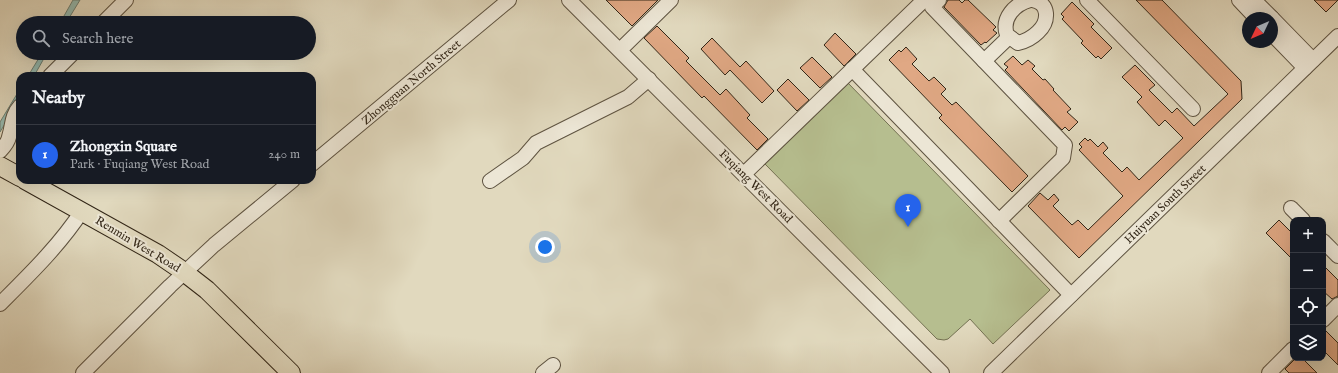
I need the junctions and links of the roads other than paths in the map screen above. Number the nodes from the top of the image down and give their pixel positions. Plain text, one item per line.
1 (126, 0) edge
2 (509, 0) edge
3 (568, 0) edge
4 (671, 0) edge
5 (924, 0) edge
6 (939, 0) edge
7 (1086, 0) edge
8 (1239, 0) edge
9 (1254, 0) edge
10 (1039, 1) edge
11 (1250, 12) edge
12 (1266, 12) edge
13 (110, 16) edge
14 (1278, 25) edge
15 (1338, 36) edge
16 (1009, 37) junction
17 (1278, 39) edge
18 (620, 50) junction
19 (66, 60) edge
20 (984, 61) junction
21 (1309, 64) junction
22 (852, 69) junction
23 (54, 72) edge
24 (649, 79) junction
25 (1193, 109) dead end
26 (16, 113) edge
27 (0, 151) edge
28 (316, 161) edge
29 (0, 166) edge
30 (744, 174) junction
31 (16, 175) edge
32 (490, 181) dead end
33 (33, 184) edge
34 (288, 184) edge
35 (1292, 208) dead end
36 (82, 211) junction
37 (1300, 217) edge
38 (999, 221) junction
39 (1326, 243) edge
40 (1338, 256) edge
41 (185, 272) junction
42 (1071, 295) junction
43 (0, 304) edge
44 (1338, 305) edge
45 (1326, 317) edge
46 (1290, 352) edge
47 (83, 373) edge
48 (291, 373) edge
49 (942, 373) edge
50 (991, 373) edge
51 (1269, 373) edge

1 - 13 street
2 - 28 street, Zhongguan North Street
3 - 18 street, Fuqiang West Road
4 - 18 street
5 - 22 street
6 - 20 street
7 - 25 street
8 - 11 street
9 - 12 street
10 - 16 street
10 - 16 street
14 - 21 street
15 - 21 street, Huiyuan South Street
16 - 20 street
17 - 21 street
18 - 24 street, Fuqiang West Road
19 - 23 street
20 - 38 street
21 - 42 street, Huiyuan South Street
22 - 30 street
22 - 38 street
24 - 30 street, Fuqiang West Road
24 - 32 street
26 - 27 street
29 - 31 main road
30 - 49 street, Fuqiang West Road
33 - 36 main road, Renmin West Road
34 - 41 street
35 - 37 street
36 - 41 main road, Renmin West Road
36 - 43 street
38 - 42 street
39 - 40 street
41 - 47 street
41 - 48 main road, Renmin West Road
42 - 50 street, Huiyuan South Street
44 - 45 street
46 - 51 street

